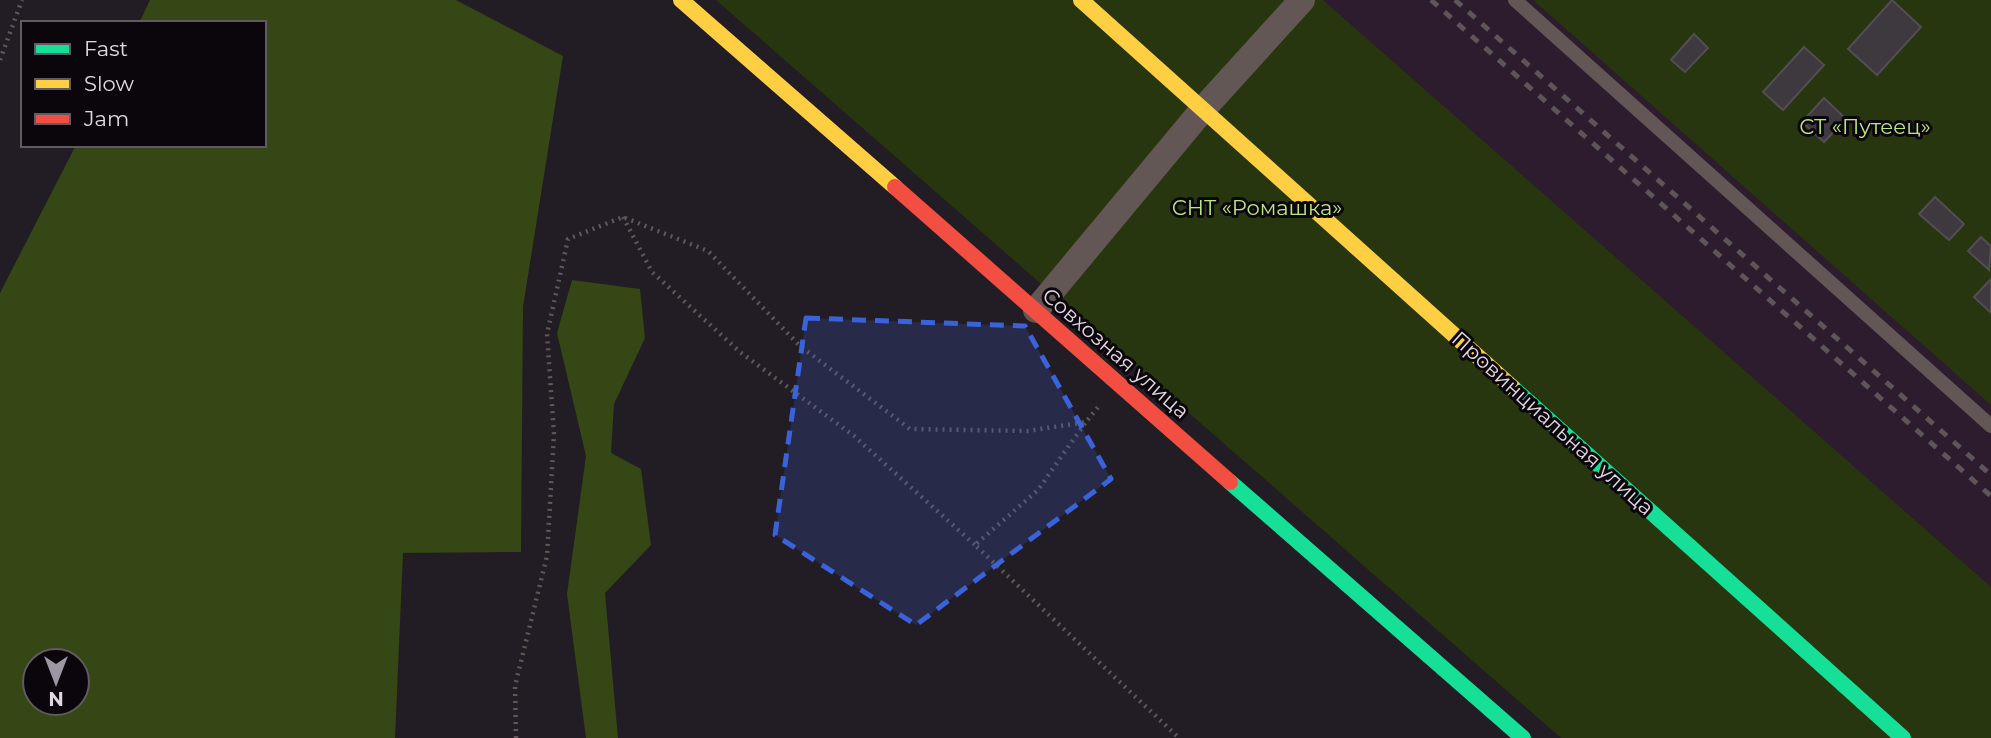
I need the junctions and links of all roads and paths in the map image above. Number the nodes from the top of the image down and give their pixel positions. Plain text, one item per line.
1 (22, 0) edge
2 (681, 0) edge
3 (1081, 0) edge
4 (1302, 0) edge
5 (1515, 0) edge
6 (0, 60) edge
7 (1204, 108) junction
8 (623, 217) junction
9 (1036, 310) junction
10 (1118, 382) junction
11 (1086, 422) junction
12 (1991, 426) edge
13 (975, 544) junction
14 (516, 738) edge
15 (1179, 738) edge
16 (1523, 738) edge
17 (1903, 738) edge

1 - 6 path
2 - 9 street, Совхозная улица
3 - 7 street, Провинциальная улица
4 - 7 street
5 - 12 lane
7 - 9 street
7 - 17 street, Провинциальная улица
8 - 11 path
8 - 13 path
8 - 14 path
9 - 10 street, Совхозная улица
10 - 11 path
10 - 16 street, Совхозная улица
11 - 13 path
13 - 15 path

